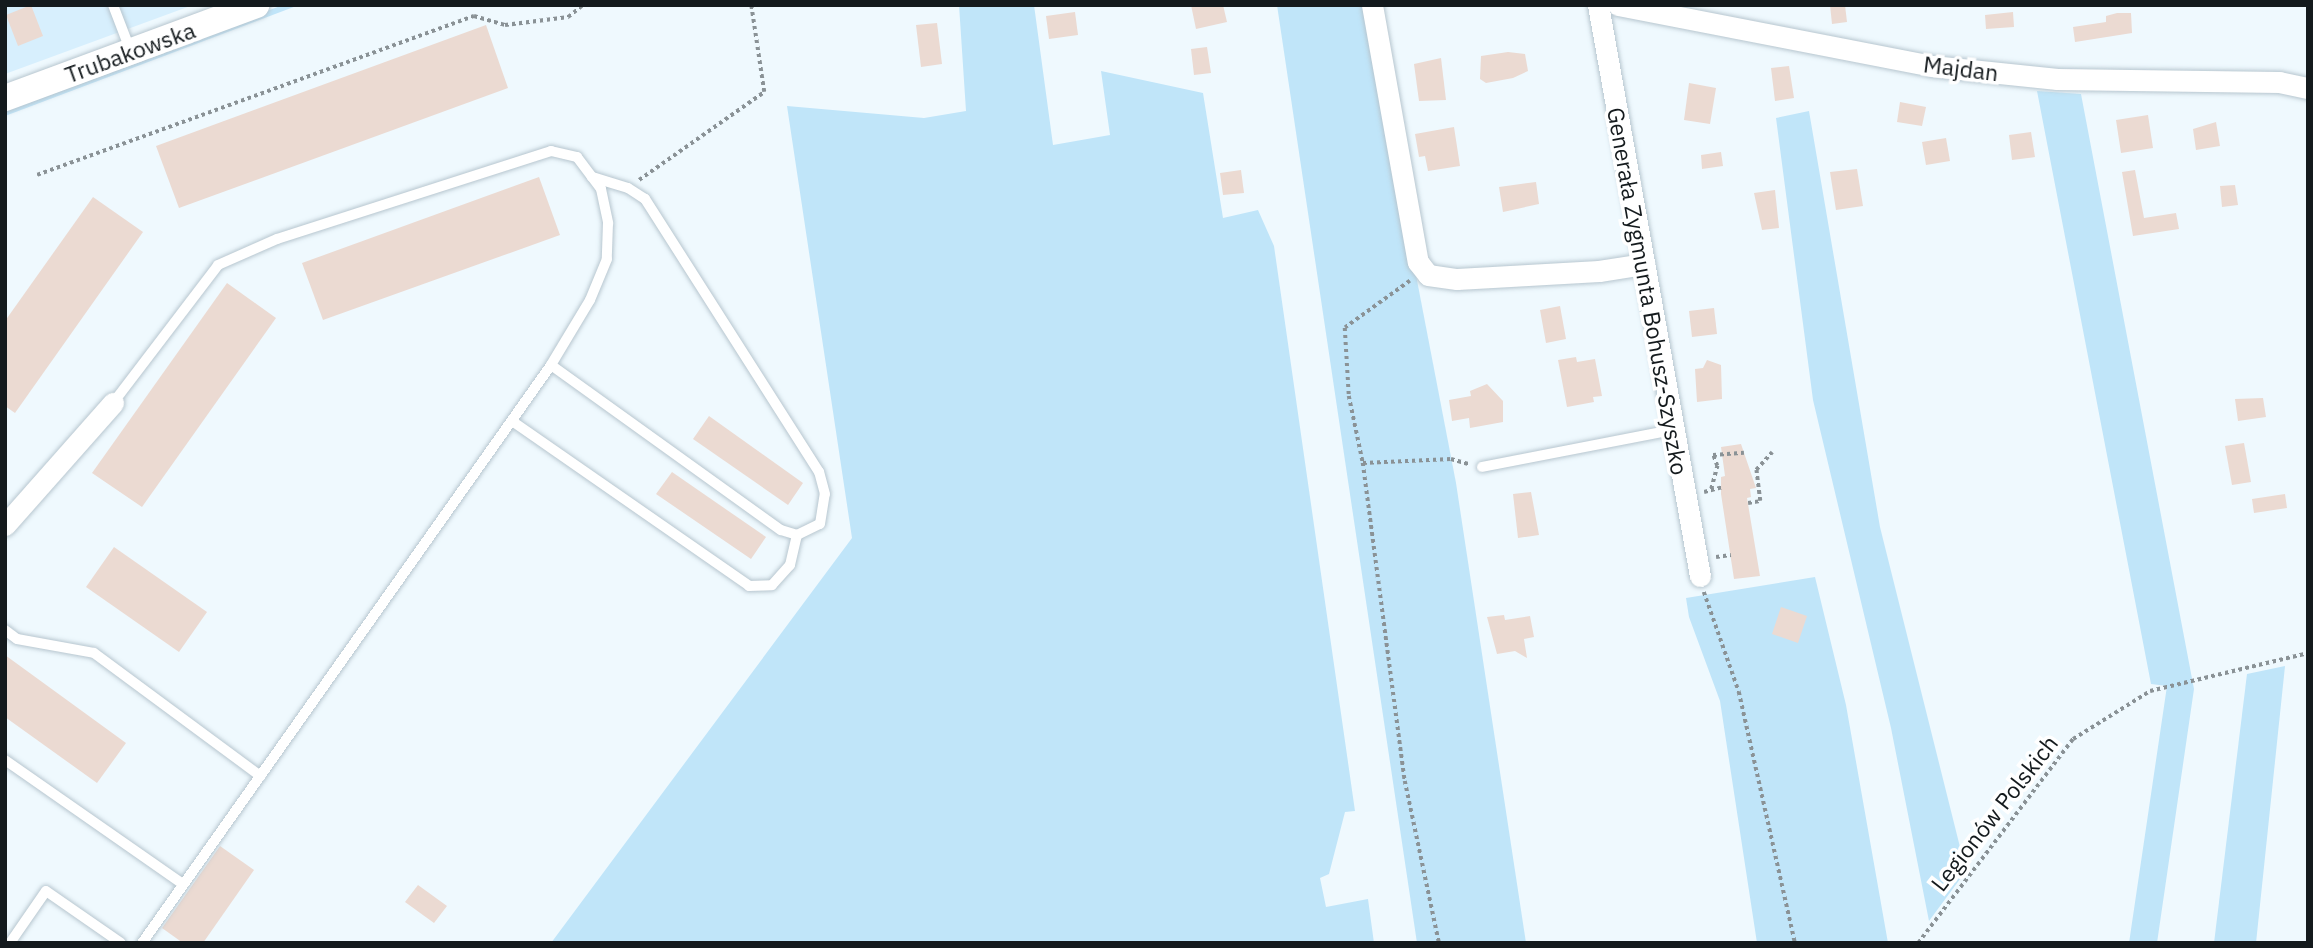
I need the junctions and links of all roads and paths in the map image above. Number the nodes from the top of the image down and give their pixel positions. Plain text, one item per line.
1 (113, 5) edge
2 (256, 5) edge
3 (583, 5) edge
4 (751, 5) edge
5 (1372, 5) edge
6 (1598, 5) edge
7 (1618, 5) edge
8 (131, 52) junction
9 (2308, 88) edge
10 (5, 98) edge
11 (37, 175) dead end
12 (592, 177) junction
13 (628, 188) junction
14 (1644, 264) junction
15 (1428, 275) junction
16 (551, 365) junction
17 (113, 403) joint
18 (512, 421) junction
19 (1672, 430) junction
20 (1772, 452) dead end
21 (1744, 453) dead end
22 (1363, 463) junction
23 (1482, 467) joint
24 (1711, 489) dead end
25 (1748, 503) dead end
26 (5, 525) edge
27 (797, 535) junction
28 (1731, 555) dead end
29 (1704, 567) junction
30 (5, 630) edge
31 (2308, 653) edge
32 (5, 760) edge
33 (260, 776) junction
34 (183, 884) junction
35 (10, 943) edge
36 (121, 943) edge
37 (142, 943) edge
38 (1439, 943) edge
39 (1796, 943) edge
40 (1917, 943) edge

1 - 8 lane
2 - 8 street, Trubakowska
3 - 11 path
4 - 13 path
5 - 15 street
6 - 14 street, Generała Zygmunta Bohusz-Szyszko
7 - 9 street, Majdan
8 - 10 street, Trubakowska
12 - 13 lane
12 - 16 lane
12 - 17 lane
13 - 27 lane
14 - 15 street
14 - 19 street, Generała Zygmunta Bohusz-Szyszko
15 - 22 path
16 - 18 lane
16 - 27 lane
17 - 26 street
18 - 27 lane
18 - 33 lane
19 - 23 lane
19 - 29 street, Generała Zygmunta Bohusz-Szyszko
20 - 25 path
21 - 24 path
22 - 23 path
22 - 38 path
28 - 29 path
29 - 39 path
30 - 33 lane
31 - 40 path, Legionów Polskich
32 - 34 lane
33 - 34 lane
34 - 37 lane
35 - 36 lane

